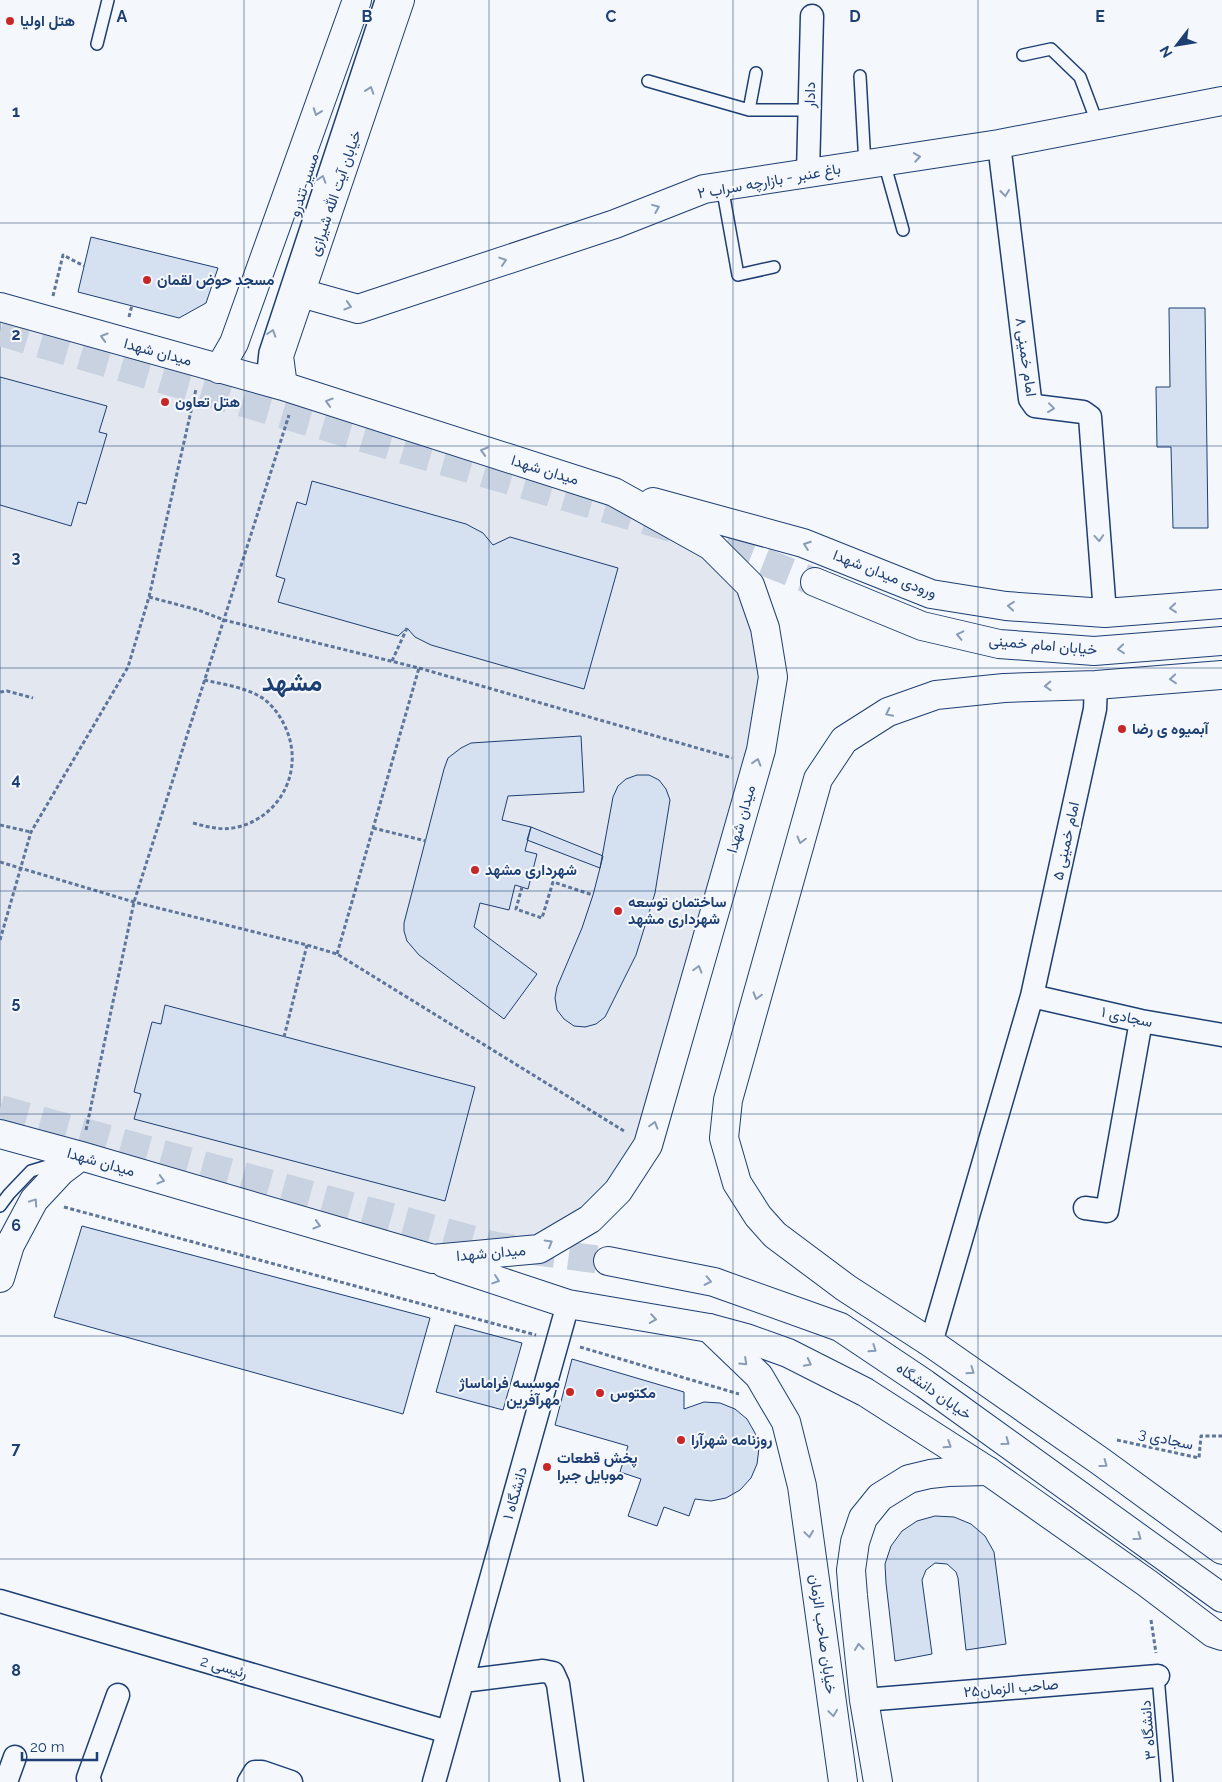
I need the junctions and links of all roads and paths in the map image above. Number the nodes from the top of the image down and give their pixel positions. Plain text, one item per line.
1 (108, 0) edge
2 (357, 0) edge
3 (381, 0) edge
4 (400, 0) edge
5 (812, 16) dead end
6 (97, 44) dead end
7 (1023, 55) dead end
8 (756, 73) dead end
9 (860, 76) dead end
10 (648, 81) dead end
11 (1222, 101) edge
12 (749, 110) junction
13 (810, 110) junction
14 (1098, 125) junction
15 (999, 144) junction
16 (875, 163) junction
17 (808, 173) junction
18 (722, 186) junction
19 (903, 230) dead end
20 (84, 266) dead end
21 (774, 267) dead end
22 (302, 293) junction
23 (0, 307) edge
24 (46, 321) junction
25 (210, 366) junction
26 (281, 386) junction
27 (614, 492) junction
28 (814, 582) tunnel mouth
29 (149, 597) junction
30 (1222, 604) edge
31 (1104, 613) junction
32 (224, 620) junction
33 (406, 628) dead end
34 (1222, 641) edge
35 (392, 661) junction
36 (419, 668) junction
37 (1222, 675) edge
38 (204, 680) junction
39 (1096, 685) junction
40 (0, 692) edge
41 (33, 698) dead end
42 (756, 765) junction
43 (193, 823) dead end
44 (0, 824) edge
45 (373, 828) junction
46 (31, 832) junction
47 (426, 841) dead end
48 (0, 862) edge
49 (22, 867) junction
50 (522, 887) dead end
51 (593, 895) dead end
52 (134, 902) junction
53 (0, 940) edge
54 (307, 945) junction
55 (337, 954) junction
56 (1032, 996) junction
57 (1142, 1021) junction
58 (1222, 1035) edge
59 (284, 1036) dead end
60 (0, 1134) edge
61 (648, 1145) junction
62 (81, 1156) junction
63 (34, 1200) junction
64 (0, 1206) edge
65 (1085, 1208) dead end
66 (433, 1259) junction
67 (608, 1261) tunnel mouth
68 (0, 1278) edge
69 (568, 1304) junction
70 (709, 1328) junction
71 (558, 1340) junction
72 (931, 1343) junction
73 (739, 1394) dead end
74 (1222, 1436) edge
75 (1100, 1461) junction
76 (988, 1471) junction
77 (1222, 1550) edge
78 (1146, 1583) junction
79 (1222, 1598) edge
80 (0, 1601) edge
81 (1222, 1636) edge
82 (1158, 1676) junction
83 (462, 1681) junction
84 (118, 1695) dead end
85 (864, 1700) junction
86 (448, 1732) junction
87 (15, 1757) dead end
88 (6, 1782) edge
89 (90, 1782) edge
90 (249, 1782) edge
91 (291, 1782) edge
92 (434, 1782) edge
93 (572, 1782) edge
94 (843, 1782) edge
95 (878, 1782) edge
96 (1168, 1782) edge

1 - 6 lane
2 -> 25 main road
26 -> 3 lane, مسیر تندرو
22 -> 4 main road, خیابان آیت الله شیرازی
5 - 13 street, دادار
7 - 14 lane
8 - 12 lane
9 - 16 lane
10 - 12 lane
11 - 14 main road, باغ عنبر - بازارچه سراب ۲
12 - 13 lane
13 - 17 street, دادار
14 - 15 main road, باغ عنبر - بازارچه سراب ۲
16 -> 15 main road, باغ عنبر - بازارچه سراب ۲
15 -> 31 street, امام خمینی ۸
16 - 17 main road, باغ عنبر - بازارچه سراب ۲
16 - 19 lane
17 - 18 main road, باغ عنبر - بازارچه سراب ۲
18 - 21 lane
22 -> 18 main road, باغ عنبر - بازارچه سراب ۲
20 - 24 path
22 - 26 main road, خیابان آیت الله شیرازی
23 - 24 main road, میدان شهدا
25 -> 24 main road, میدان شهدا
25 - 26 main road, میدان شهدا
25 - 29 path
27 -> 26 main road, میدان شهدا
26 - 32 path
31 -> 27 main road, ورودی میدان شهدا
42 -> 27 main road, میدان شهدا
34 -> 28 main road, خیابان امام خمینی
29 - 32 path
29 - 46 path
30 -> 31 main road, ورودی میدان شهدا
32 - 35 path
32 - 38 path
33 - 35 path
35 - 36 path
36 - 42 path
36 - 45 path
37 -> 39 main road
38 - 43 path
38 - 52 path
39 - 56 street, امام خمینی ۵
39 -> 72 main road
40 - 41 path
61 -> 42 main road, میدان شهدا
44 - 46 path
45 - 47 path
45 - 55 path
46 - 49 path
48 - 49 path
49 - 52 path
49 - 53 path
50 - 51 path
52 - 54 path
52 - 62 path
54 - 55 path
54 - 59 path
55 - 61 path
56 - 57 street, سجادی ۱
56 - 72 street, امام خمینی ۵
57 - 58 street, سجادی ۱
57 - 65 street
60 - 62 main road, میدان شهدا
66 -> 61 main road, میدان شهدا
62 - 63 main road
62 - 64 lane
62 -> 66 main road, میدان شهدا
68 -> 63 main road
63 - 71 path
66 -> 69 main road
67 -> 79 main road, خیابان دانشگاه
69 -> 70 main road
69 - 71 street, دانشگاه ۱
70 -> 76 main road
70 -> 94 main road, خیابان صاحب الزمان
71 - 73 path
71 - 83 street, دانشگاه ۱
72 -> 75 main road
74 - 75 path, سجادی 3
75 -> 77 main road
76 - 78 main road
85 -> 76 main road
78 - 81 main road
78 - 82 path
80 - 86 street, رئیسی 2
82 - 85 street, صاحب الزمان۲۵
82 - 96 lane, دانشگاه ۳
83 - 86 street, دانشگاه ۱
83 - 93 street
84 - 89 street
85 - 95 main road
86 - 92 street, دانشگاه ۱
87 - 88 street
90 - 91 street

